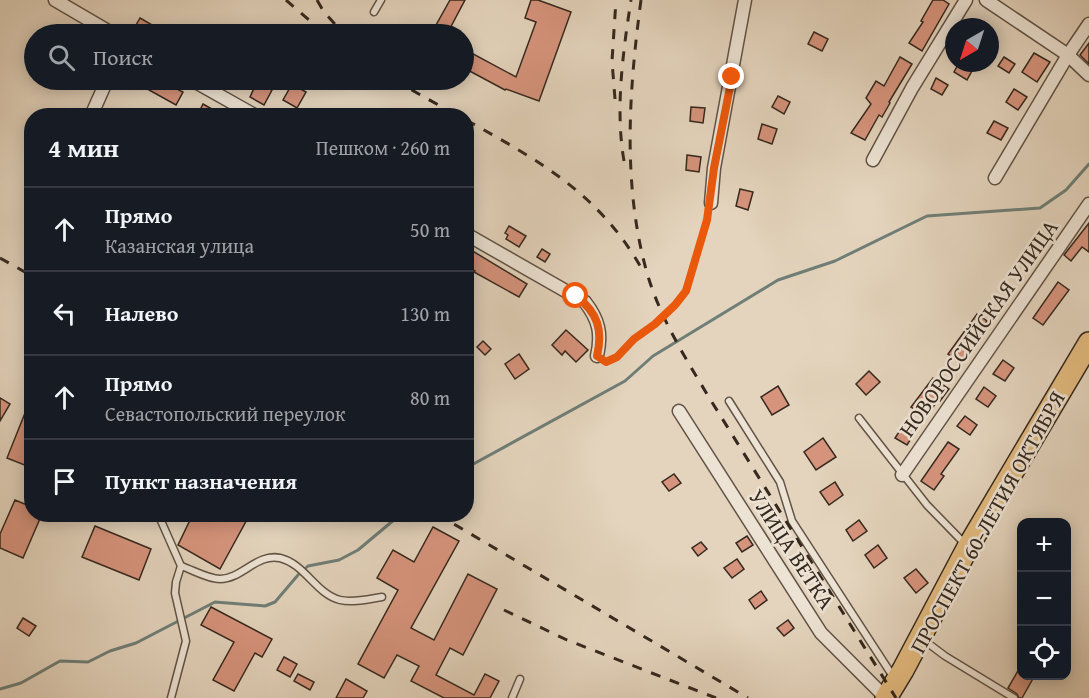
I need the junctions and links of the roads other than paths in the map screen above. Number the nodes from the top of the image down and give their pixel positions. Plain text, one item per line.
1 (55, 0) edge
2 (381, 0) edge
3 (745, 0) edge
4 (966, 0) edge
5 (986, 0) edge
6 (374, 12) dead end
7 (96, 24) edge
8 (1089, 24) edge
9 (1068, 55) junction
10 (1089, 75) edge
11 (103, 90) edge
12 (210, 90) edge
13 (95, 108) edge
14 (242, 108) edge
15 (873, 160) dead end
16 (995, 178) dead end
17 (711, 203) road end
18 (1089, 204) edge
19 (474, 239) edge
20 (1089, 343) edge
21 (597, 356) road end
22 (1089, 365) edge
23 (729, 401) dead end
24 (679, 411) dead end
25 (859, 418) dead end
26 (902, 475) junction
27 (162, 522) edge
28 (968, 548) junction
29 (181, 566) junction
30 (382, 597) dead end
31 (925, 641) junction
32 (520, 679) dead end
33 (893, 687) edge
34 (171, 698) edge
35 (512, 698) edge
36 (1014, 698) edge

1 - 7 street
2 - 6 lane
3 - 17 street
4 - 15 street
5 - 9 street
8 - 9 street
9 - 10 street
9 - 16 street
11 - 13 street
12 - 14 street
18 - 26 street, НОВОРОССИЙСКАЯ УЛИЦА
19 - 21 street
20 - 28 highway, ПРОСПЕКТ 60-ЛЕТИЯ ОКТЯБРЯ
22 - 31 highway, ПРОСПЕКТ 60-ЛЕТИЯ ОКТЯБРЯ
23 - 33 lane, УЛИЦА ВЕТКА
24 - 33 street, УЛИЦА ВЕТКА
25 - 26 lane
26 - 28 lane
27 - 29 lane
28 - 33 highway, ПРОСПЕКТ 60-ЛЕТИЯ ОКТЯБРЯ
29 - 30 lane
29 - 34 lane
31 - 33 highway, ПРОСПЕКТ 60-ЛЕТИЯ ОКТЯБРЯ
31 - 36 lane
32 - 35 lane

